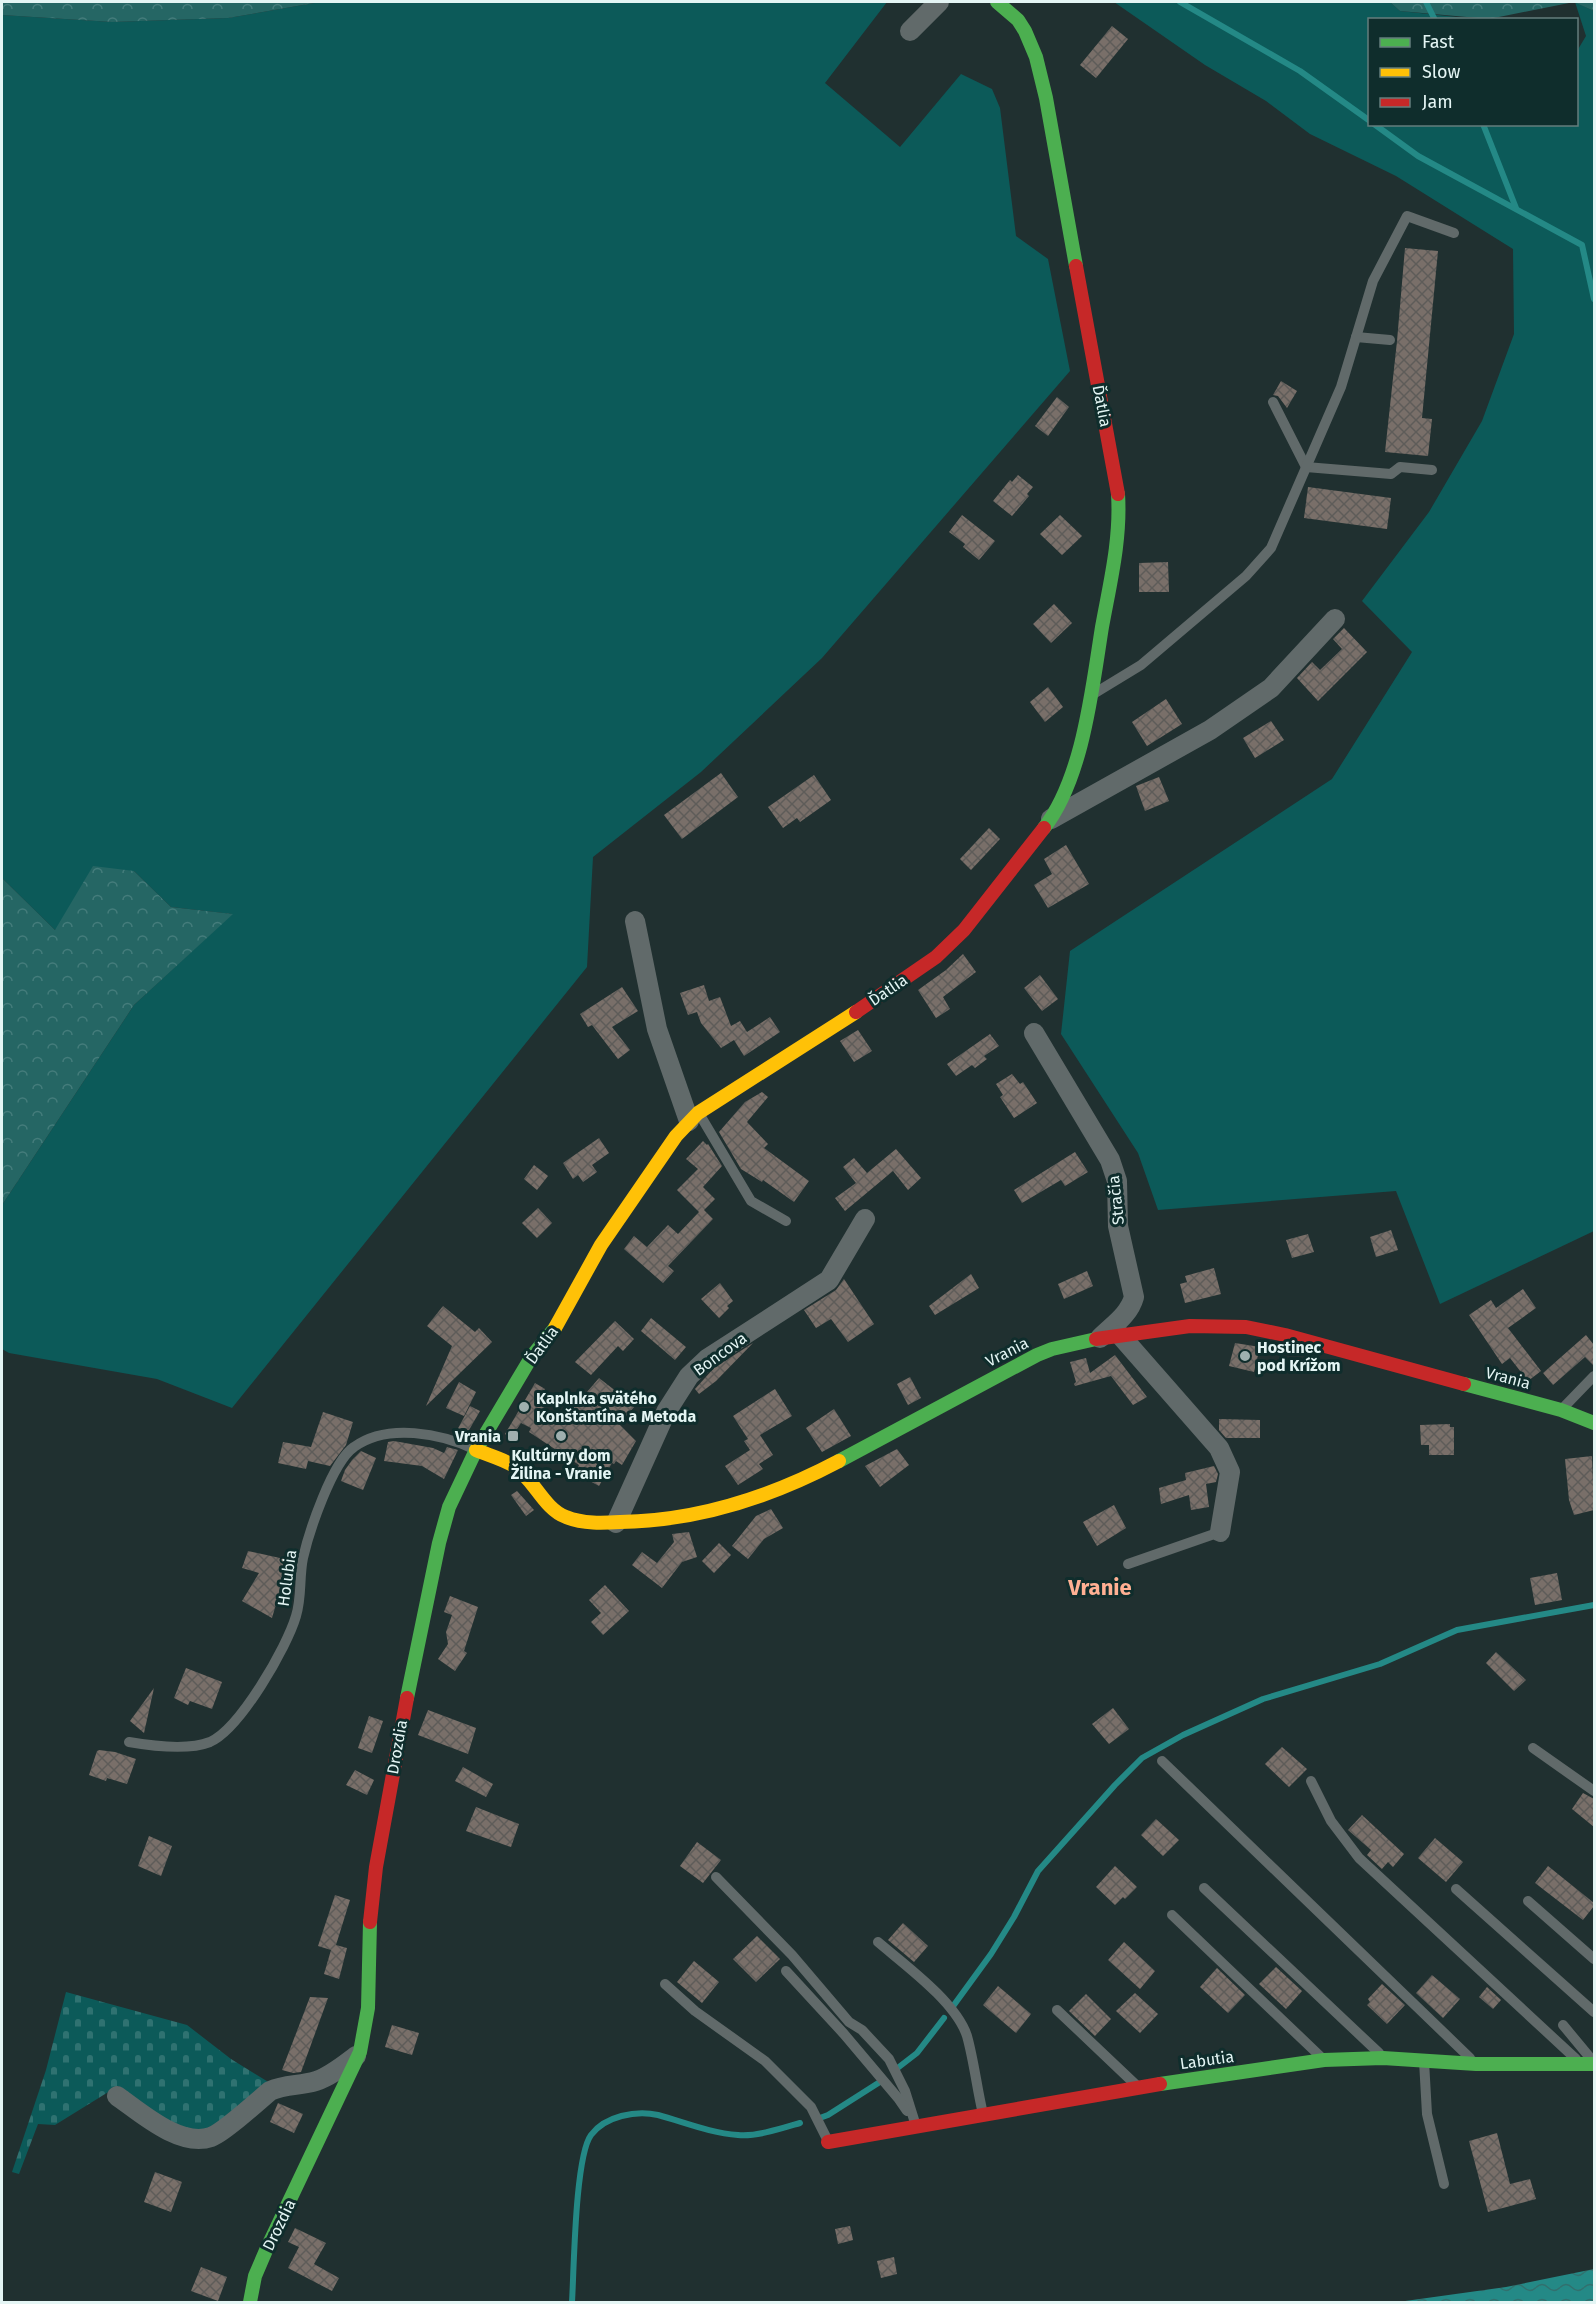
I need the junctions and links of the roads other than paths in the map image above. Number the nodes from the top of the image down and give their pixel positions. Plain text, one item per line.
1 (939, 2) edge
2 (997, 2) edge
3 (910, 31) dead end
4 (1454, 233) dead end
5 (1356, 337) junction
6 (1390, 340) dead end
7 (1273, 402) dead end
8 (1306, 467) junction
9 (1432, 470) dead end
10 (1335, 619) dead end
11 (1092, 695) junction
12 (1051, 819) junction
13 (635, 921) dead end
14 (1034, 1033) dead end
15 (693, 1117) junction
16 (865, 1219) dead end
17 (786, 1221) dead end
18 (1110, 1336) junction
19 (1594, 1377) edge
20 (1561, 1410) junction
21 (1594, 1423) edge
22 (476, 1450) junction
23 (616, 1523) junction
24 (1220, 1532) joint
25 (1128, 1564) dead end
26 (129, 1742) dead end
27 (1533, 1748) dead end
28 (1162, 1761) dead end
29 (1311, 1781) dead end
30 (1594, 1791) edge
31 (716, 1877) dead end
32 (1204, 1888) dead end
33 (1456, 1889) dead end
34 (1528, 1901) dead end
35 (1172, 1916) dead end
36 (878, 1942) dead end
37 (1594, 1959) edge
38 (786, 1971) dead end
39 (665, 1984) dead end
40 (1057, 2010) dead end
41 (1594, 2012) edge
42 (1563, 2025) dead end
43 (360, 2052) junction
44 (1383, 2058) junction
45 (1324, 2060) junction
46 (1424, 2060) junction
47 (1476, 2064) junction
48 (1591, 2064) edge
49 (1139, 2087) junction
50 (117, 2096) dead end
51 (983, 2115) junction
52 (916, 2126) junction
53 (828, 2142) joint
54 (1444, 2184) dead end
55 (250, 2302) edge

1 - 3 street
2 - 11 street, Ďatlia
4 - 5 lane
5 - 6 lane
5 - 8 lane
7 - 8 lane
8 - 9 lane
8 - 11 lane
10 - 12 street, Ďatlia
11 - 12 street, Ďatlia
12 - 15 street, Ďatlia
13 - 15 street
14 - 18 street, Stračia
15 - 17 lane
15 - 22 street, Ďatlia
16 - 23 street, Boncova
18 - 20 street, Vrania
18 - 23 street, Vrania
18 - 24 street
19 - 20 lane
20 - 21 street, Vrania
22 - 23 street, Vrania
22 - 26 lane, Holubia
22 - 43 street, Drozdia
24 - 25 lane
27 - 30 lane
28 - 47 lane
29 - 48 lane
31 - 52 lane
32 - 44 lane
33 - 41 lane
34 - 37 lane
35 - 45 lane
36 - 51 lane
38 - 52 lane
39 - 53 lane
40 - 49 lane
42 - 48 lane
43 - 50 street
43 - 55 street, Drozdia
44 - 45 street, Labutia
44 - 46 street, Labutia
45 - 49 street, Labutia
46 - 47 street, Labutia
46 - 54 lane
47 - 48 street, Labutia
49 - 51 street, Labutia
51 - 52 street, Labutia
52 - 53 street, Labutia

